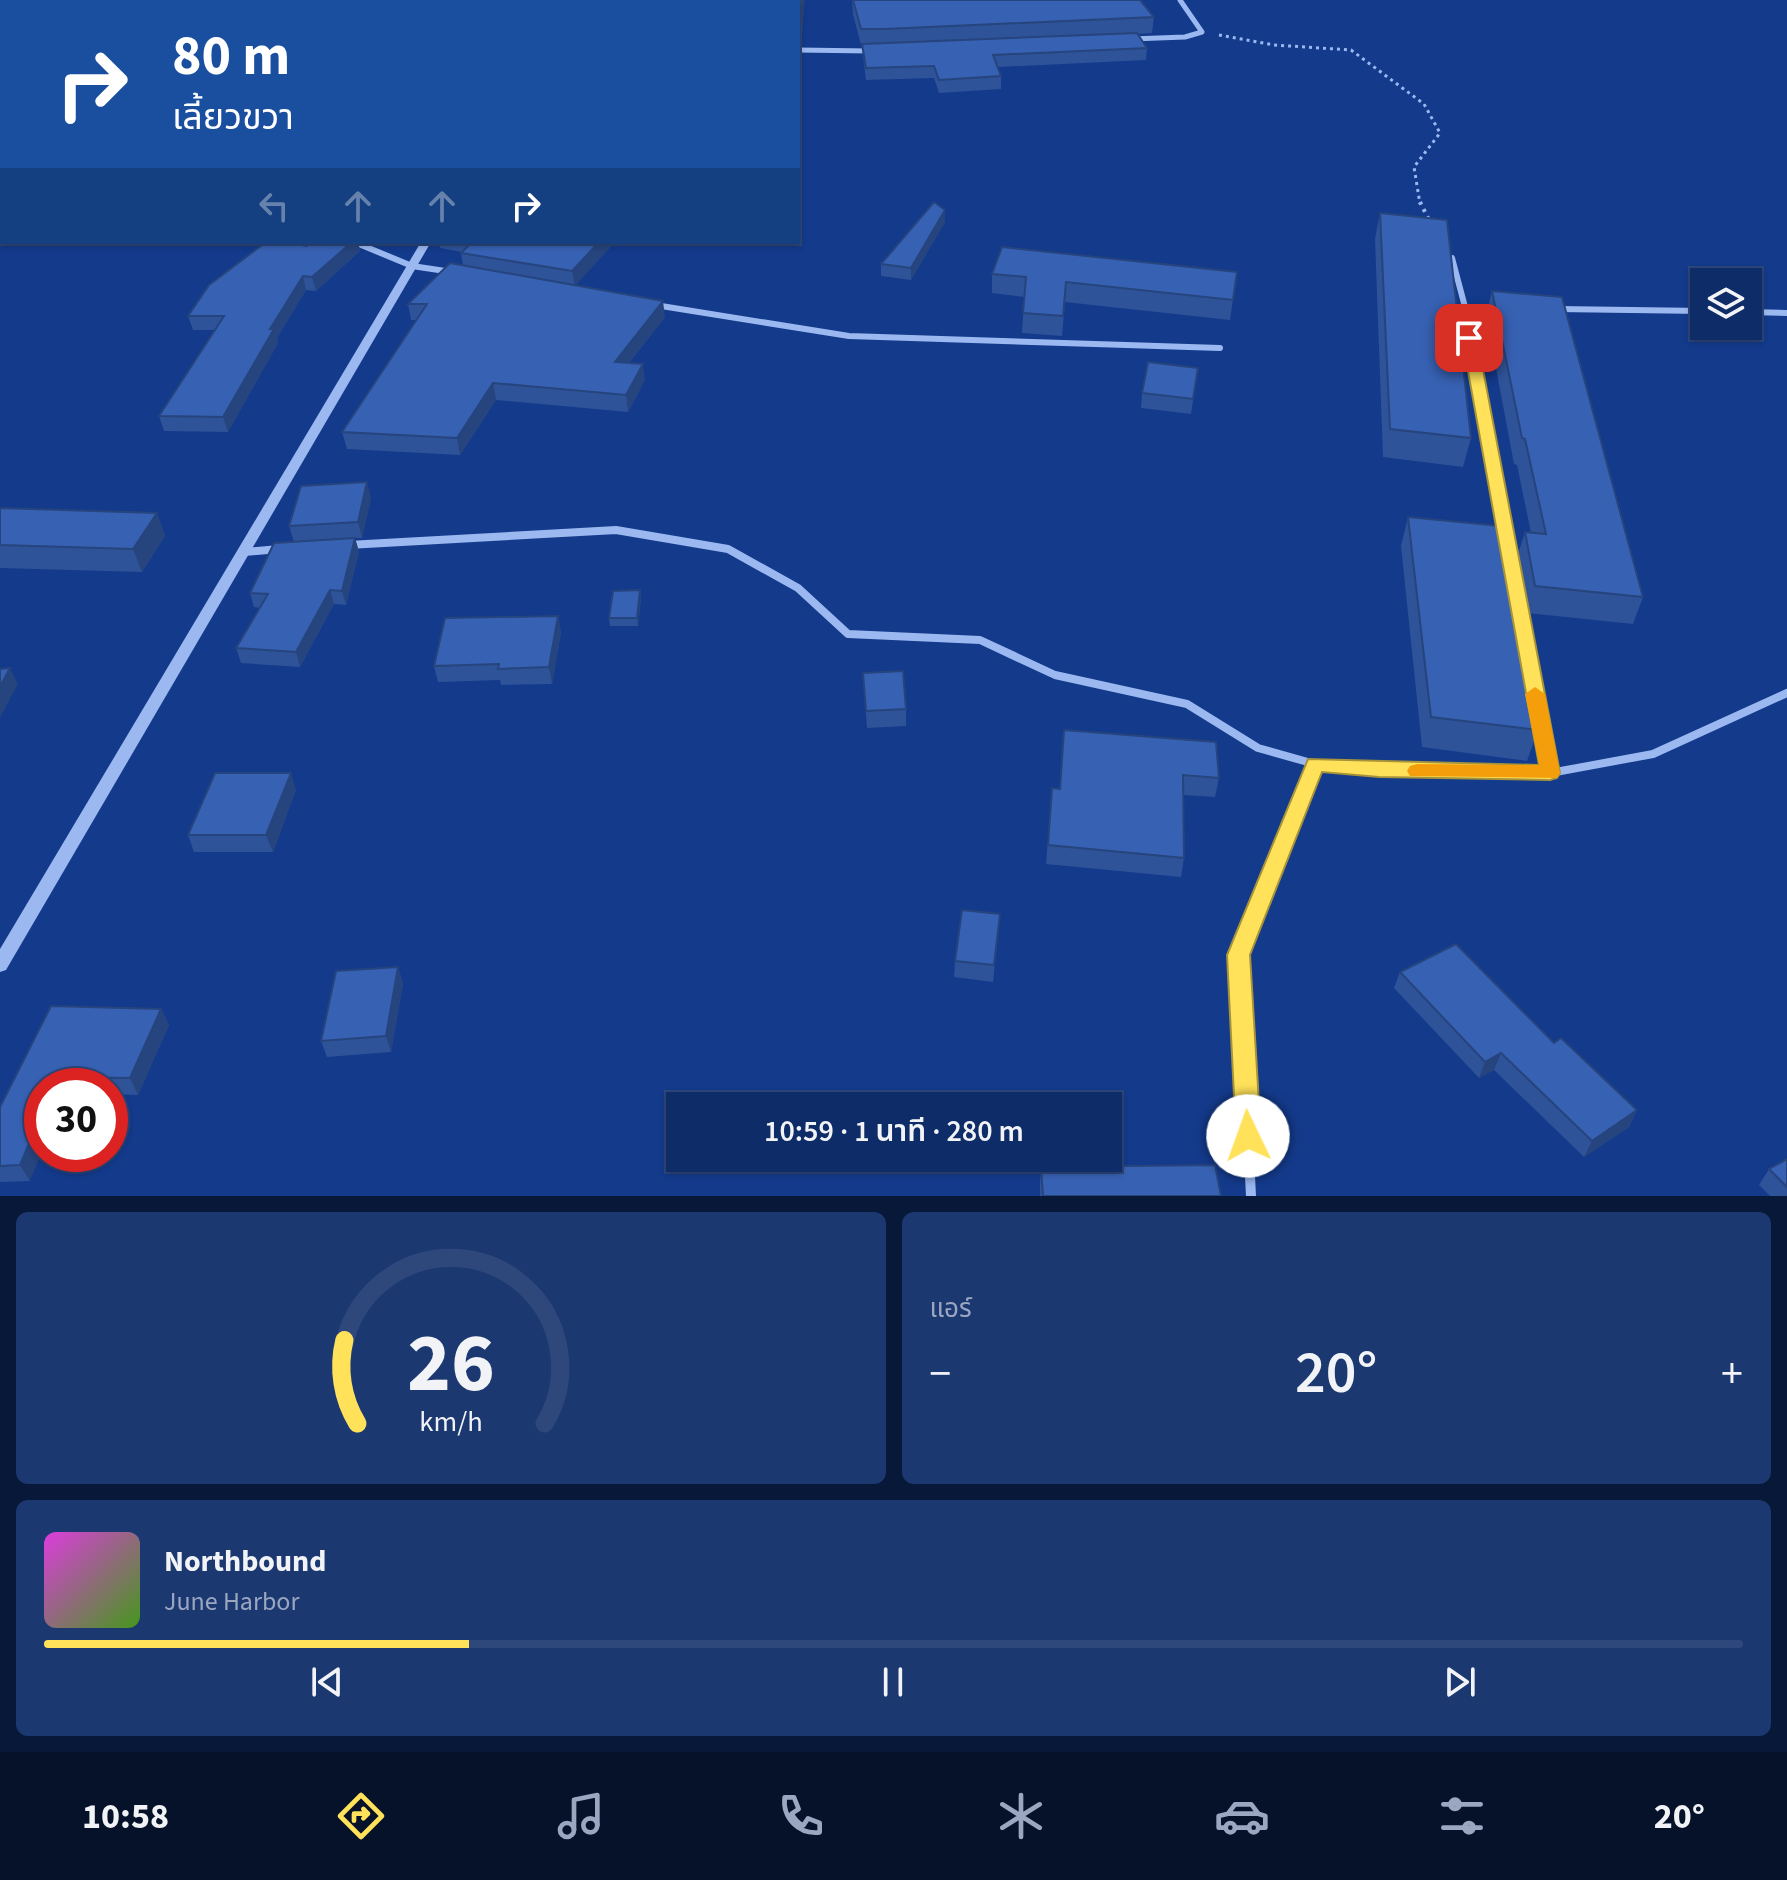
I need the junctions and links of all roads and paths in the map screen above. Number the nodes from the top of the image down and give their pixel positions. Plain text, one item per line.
1 (1180, 0) edge
2 (1202, 32) junction
3 (1122, 40) edge
4 (800, 50) edge
5 (885, 51) edge
6 (359, 244) edge
7 (425, 244) edge
8 (1452, 258) joint
9 (412, 266) junction
10 (459, 273) edge
11 (646, 303) edge
12 (1465, 307) junction
13 (1512, 308) edge
14 (1544, 309) edge
15 (1690, 311) edge
16 (1762, 312) edge
17 (1787, 313) edge
18 (1220, 348) dead end
19 (1506, 539) edge
20 (337, 546) edge
21 (290, 549) edge
22 (244, 552) junction
23 (1515, 586) edge
24 (1787, 693) edge
25 (1315, 764) junction
26 (1550, 773) junction
27 (0, 965) edge
28 (1251, 1196) edge

1 - 2 street
2 - 3 street
2 - 8 path
4 - 5 street
6 - 9 street
7 - 9 street
8 - 12 street
9 - 10 street
9 - 22 street
11 - 18 street
12 - 13 street
12 - 19 street
14 - 15 street
16 - 17 street
20 - 25 street
21 - 22 street
22 - 27 street
23 - 26 street
24 - 26 street
25 - 26 street
25 - 28 street

